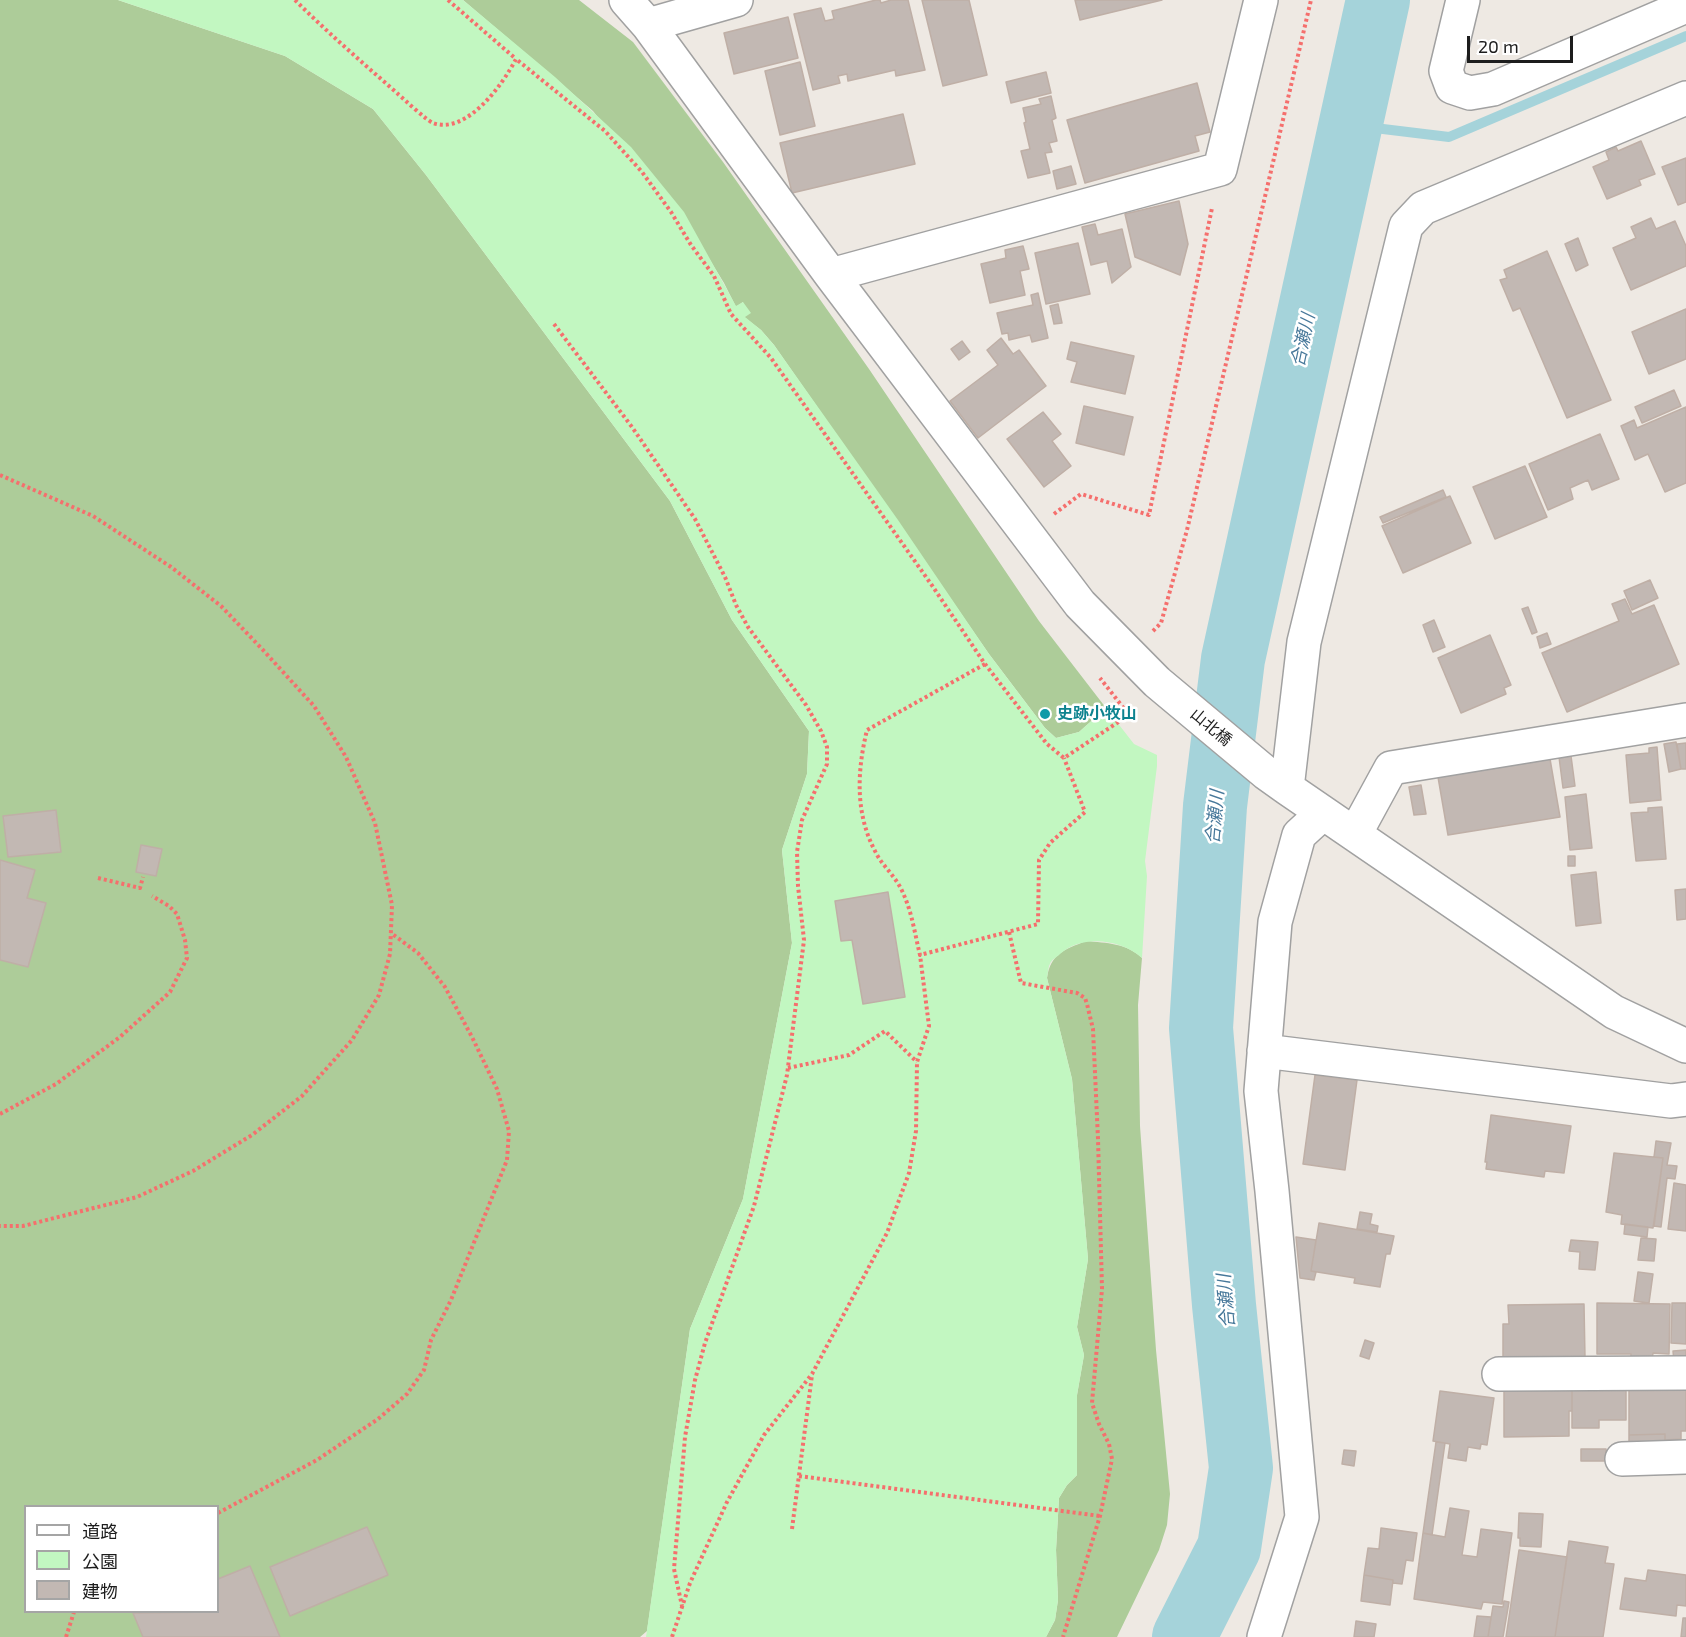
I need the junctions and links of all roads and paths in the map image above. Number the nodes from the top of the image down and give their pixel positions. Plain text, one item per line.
1 (295, 0) edge
2 (448, 0) edge
3 (626, 0) edge
4 (736, 0) edge
5 (1261, 0) edge
6 (1311, 0) edge
7 (1464, 0) edge
8 (1686, 6) edge
9 (648, 25) junction
10 (516, 60) junction
11 (1686, 98) edge
12 (1220, 169) junction
13 (831, 275) junction
14 (554, 324) dead end
15 (0, 475) edge
16 (1049, 517) dead end
17 (1156, 639) dead end
18 (985, 664) junction
19 (1093, 669) dead end
20 (1686, 720) edge
21 (1064, 758) junction
22 (1276, 780) junction
23 (1323, 813) junction
24 (1355, 834) junction
25 (143, 877) dead end
26 (99, 878) dead end
27 (153, 896) dead end
28 (1009, 932) junction
29 (391, 933) junction
30 (920, 955) junction
31 (1686, 1046) edge
32 (1264, 1051) junction
33 (917, 1062) junction
34 (788, 1068) junction
35 (1686, 1099) edge
36 (0, 1114) edge
37 (0, 1226) edge
38 (1686, 1373) edge
39 (812, 1374) junction
40 (1499, 1374) dead end
41 (1686, 1457) edge
42 (1622, 1459) dead end
43 (799, 1476) junction
44 (219, 1512) edge
45 (1100, 1516) junction
46 (792, 1529) dead end
47 (682, 1606) junction
48 (73, 1613) edge
49 (66, 1637) edge
50 (672, 1637) edge
51 (1063, 1637) edge
52 (1264, 1637) edge

1 - 10 path
2 - 10 path
3 - 9 street, 山北橋
4 - 9 street
5 - 12 street
6 - 17 path
7 - 8 street
9 - 13 street, 山北橋
10 - 18 path
11 - 22 street
12 - 13 street
12 - 16 path
13 - 22 street, 山北橋
14 - 34 path
15 - 29 path
18 - 21 path
18 - 30 path
19 - 21 path
20 - 24 street
21 - 28 path
22 - 23 street, 山北橋
23 - 24 street, 山北橋
23 - 32 street
24 - 31 street, 山北橋
25 - 26 path
27 - 36 path
28 - 30 path
28 - 45 path
29 - 37 path
29 - 44 path
30 - 33 path
32 - 35 street
32 - 52 street
33 - 34 path
33 - 39 path
34 - 47 path
38 - 40 street
39 - 43 path
39 - 47 path
41 - 42 street
43 - 45 path
43 - 46 path
45 - 51 path
47 - 50 path
48 - 49 path

